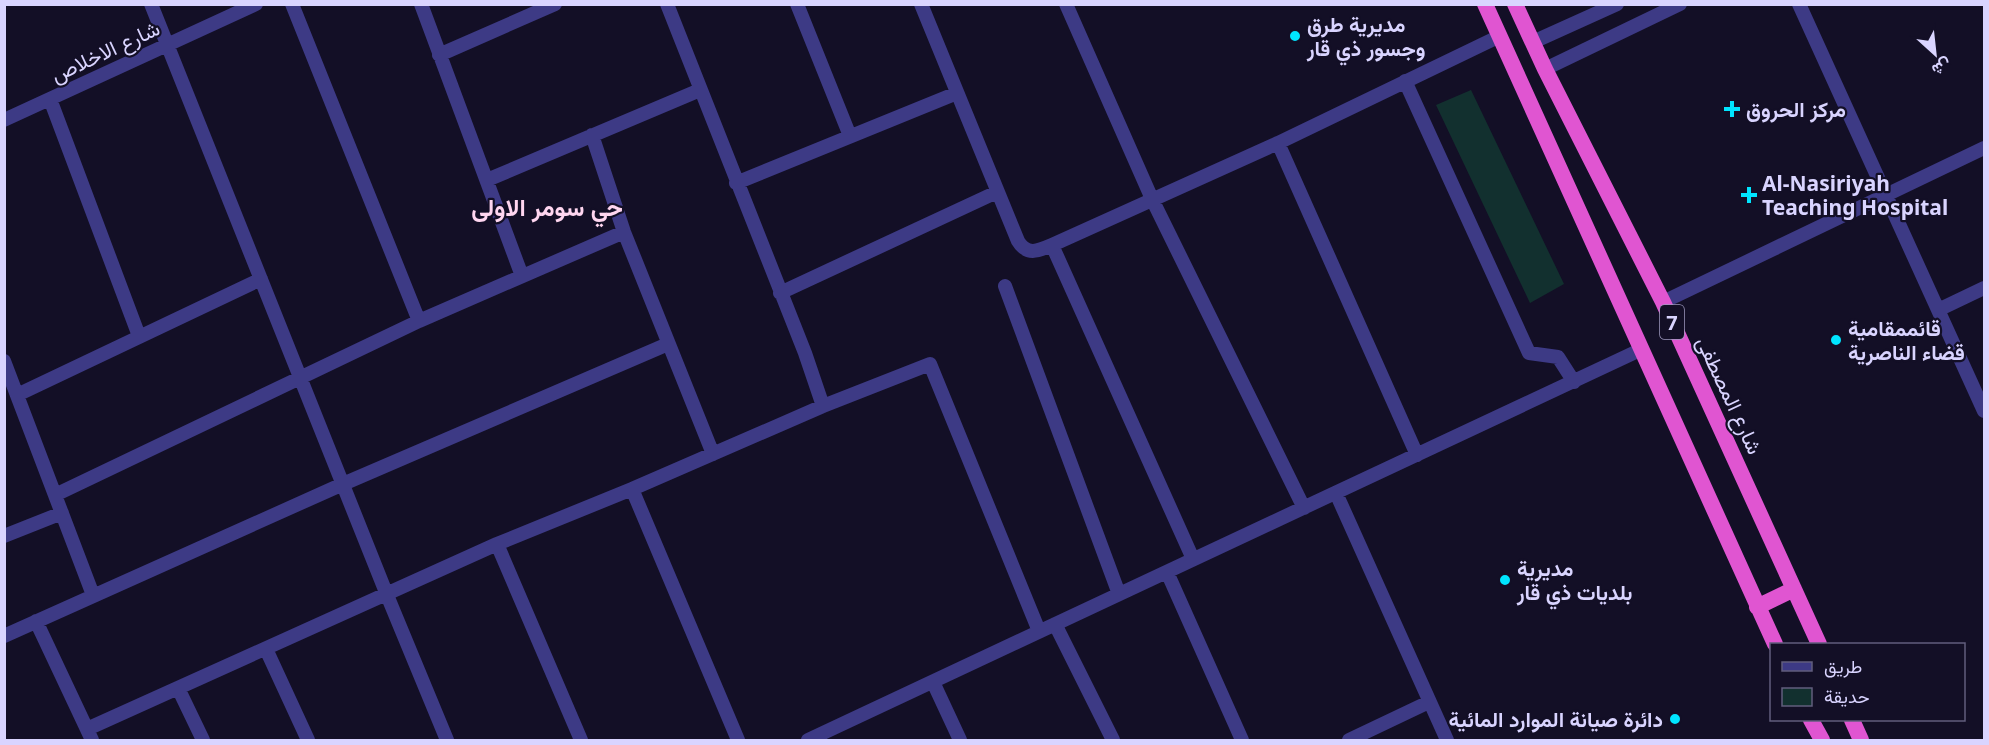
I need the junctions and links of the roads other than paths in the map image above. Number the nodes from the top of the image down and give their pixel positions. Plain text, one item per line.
1 (151, 4) edge
2 (256, 4) edge
3 (292, 4) edge
4 (421, 4) edge
5 (555, 4) edge
6 (667, 4) edge
7 (797, 4) edge
8 (921, 4) edge
9 (1066, 4) edge
10 (1485, 4) edge
11 (1515, 4) edge
12 (1617, 4) edge
13 (1680, 4) edge
14 (1799, 4) edge
15 (1500, 36) junction
16 (1533, 42) junction
17 (166, 46) junction
18 (440, 55) junction
19 (1545, 69) junction
20 (1405, 81) junction
21 (700, 90) junction
22 (957, 93) junction
23 (50, 99) junction
24 (4, 120) edge
25 (592, 135) junction
26 (850, 136) junction
27 (1278, 143) junction
28 (1984, 148) edge
29 (487, 180) junction
30 (736, 183) junction
31 (997, 192) junction
32 (1886, 196) junction
33 (1152, 199) junction
34 (624, 232) junction
35 (1052, 245) junction
36 (522, 276) junction
37 (261, 279) junction
38 (1005, 286) dead end
39 (1984, 288) edge
40 (780, 293) junction
41 (1663, 302) junction
42 (1938, 310) junction
43 (419, 321) junction
44 (139, 336) junction
45 (668, 344) junction
46 (1640, 350) junction
47 (4, 361) edge
48 (301, 377) junction
49 (1574, 382) junction
50 (17, 395) junction
51 (823, 406) junction
52 (1984, 410) edge
53 (713, 454) junction
54 (1417, 456) junction
55 (343, 484) junction
56 (632, 489) junction
57 (1336, 493) junction
58 (55, 495) junction
59 (1304, 508) junction
60 (62, 513) junction
61 (4, 536) edge
62 (497, 544) junction
63 (1193, 560) junction
64 (1167, 572) junction
65 (1794, 589) junction
66 (1119, 594) junction
67 (93, 595) junction
68 (387, 595) junction
69 (1757, 607) junction
70 (36, 621) junction
71 (1055, 624) junction
72 (1039, 631) junction
73 (4, 636) edge
74 (1774, 643) edge
75 (1818, 643) edge
76 (266, 649) junction
77 (933, 682) junction
78 (178, 688) junction
79 (1430, 702) junction
80 (1812, 721) edge
81 (1852, 721) edge
82 (839, 734) edge
83 (89, 735) edge
84 (203, 741) edge
85 (308, 741) edge
86 (447, 741) edge
87 (581, 741) edge
88 (738, 741) edge
89 (808, 741) edge
90 (960, 741) edge
91 (1113, 741) edge
92 (1242, 741) edge
93 (1349, 741) edge
94 (1447, 741) edge
95 (1822, 741) edge
96 (1861, 741) edge

1 - 17 street
2 - 17 street, شارع الاخلاص
3 - 43 street
4 - 18 street
5 - 18 street
6 - 21 street
7 - 26 street
8 - 22 street
9 - 33 street
10 - 15 highway, 7
11 - 16 highway, شارع المصطفى / 7
12 - 16 street
13 - 19 street
14 - 32 street
15 - 20 street
15 - 46 highway, 7
16 - 19 highway, شارع المصطفى / 7
17 - 23 street, شارع الاخلاص
17 - 37 street
18 - 29 street
19 - 41 highway, شارع المصطفى / 7
20 - 27 street
20 - 49 street
21 - 25 street
21 - 30 street
22 - 26 street
22 - 31 street
23 - 24 street, شارع الاخلاص
23 - 44 street
25 - 29 street
25 - 34 street
26 - 30 street
27 - 33 street
27 - 54 street
28 - 32 street
29 - 36 street
30 - 40 street
31 - 35 street
31 - 40 street
32 - 41 street
32 - 42 street
33 - 35 street
33 - 59 street
34 - 36 street
34 - 45 street
35 - 63 street
36 - 43 street
37 - 44 street
37 - 48 street
38 - 66 street
39 - 42 street
40 - 51 street
41 - 65 highway, شارع المصطفى / 7
42 - 52 street
43 - 48 street
44 - 50 street
45 - 53 street
45 - 55 street
46 - 49 street
46 - 69 highway, 7
47 - 50 street
48 - 55 street
48 - 58 street
49 - 54 street
50 - 58 street
51 - 53 street
51 - 72 street
53 - 56 street
54 - 57 street
55 - 67 street
55 - 68 street
56 - 62 street
56 - 88 street
57 - 59 street
57 - 79 street
58 - 60 street
59 - 63 street
60 - 61 street
60 - 67 street
62 - 68 street
62 - 87 street
63 - 64 street
64 - 66 street
64 - 92 street
65 - 69 highway
65 - 75 highway, شارع المصطفى / 7
66 - 71 street
67 - 70 street
68 - 76 street
68 - 86 street
69 - 74 highway, 7
70 - 73 street
70 - 83 street
71 - 72 street
71 - 91 street
72 - 77 street
76 - 78 street
76 - 85 street
77 - 82 street
77 - 90 street
78 - 83 street
78 - 84 street
79 - 93 street
79 - 94 street
80 - 95 highway
81 - 96 highway
82 - 89 street

